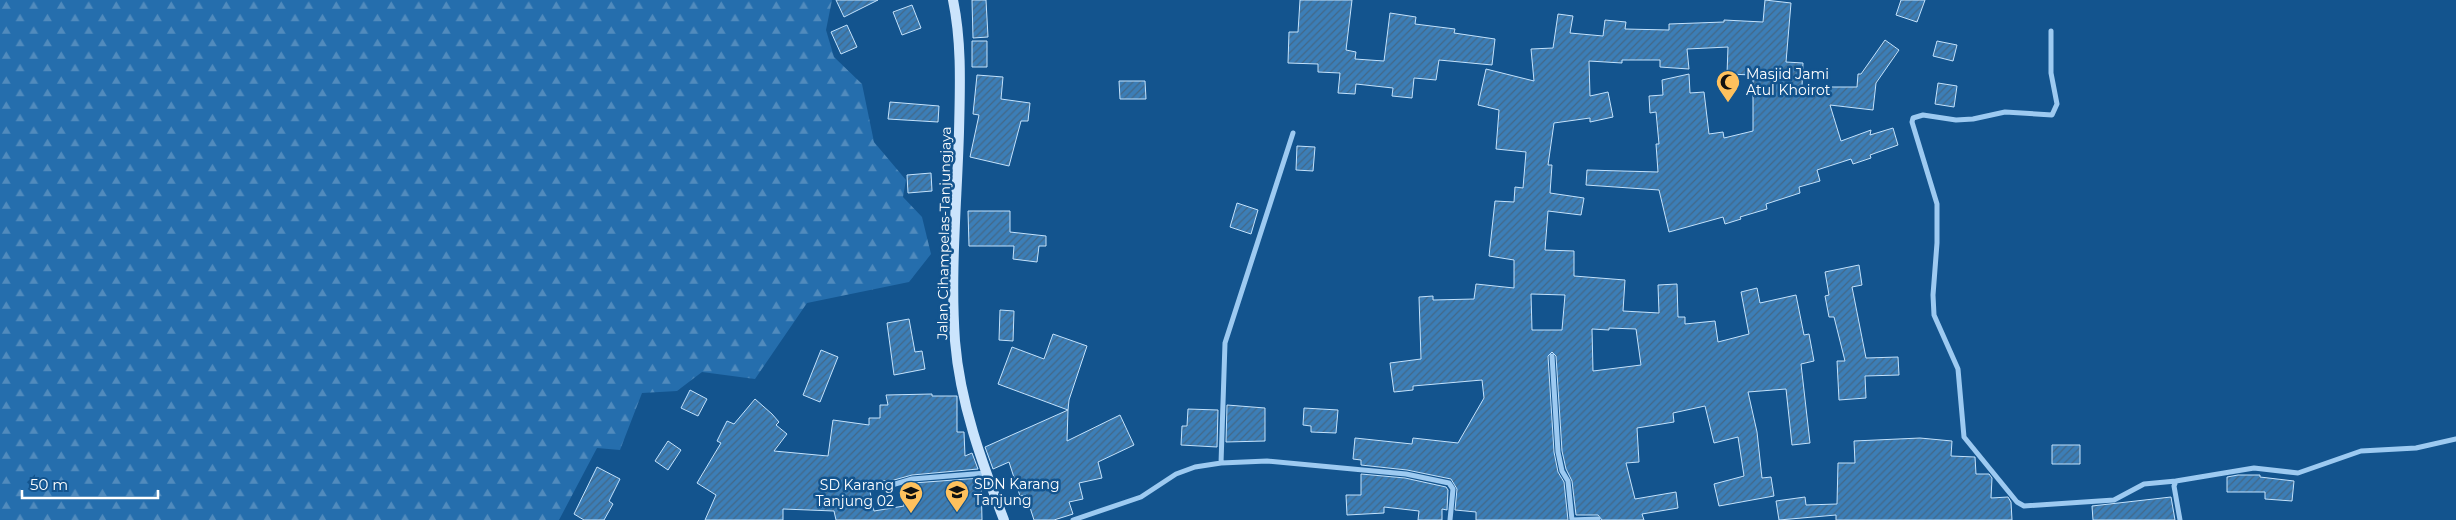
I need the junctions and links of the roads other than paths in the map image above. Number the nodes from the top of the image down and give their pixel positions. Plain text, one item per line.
1 (952, 0) edge
2 (2051, 32) dead end
3 (1293, 134) dead end
4 (1552, 356) dead end
5 (2456, 439) edge
6 (1221, 462) junction
7 (986, 473) junction
8 (2176, 481) junction
9 (885, 487) dead end
10 (1598, 519) dead end
11 (1004, 520) edge
12 (1073, 520) edge
13 (1450, 520) edge
14 (1572, 520) edge
15 (2180, 520) edge

1 - 7 main road, Jalan Cihampelas-Tanjungjaya
2 - 8 street
3 - 6 street
4 - 14 street
5 - 8 street
6 - 12 street
6 - 13 street
7 - 9 street
7 - 11 main road, Jalan Cihampelas-Tanjungjaya
8 - 15 street
10 - 14 street

